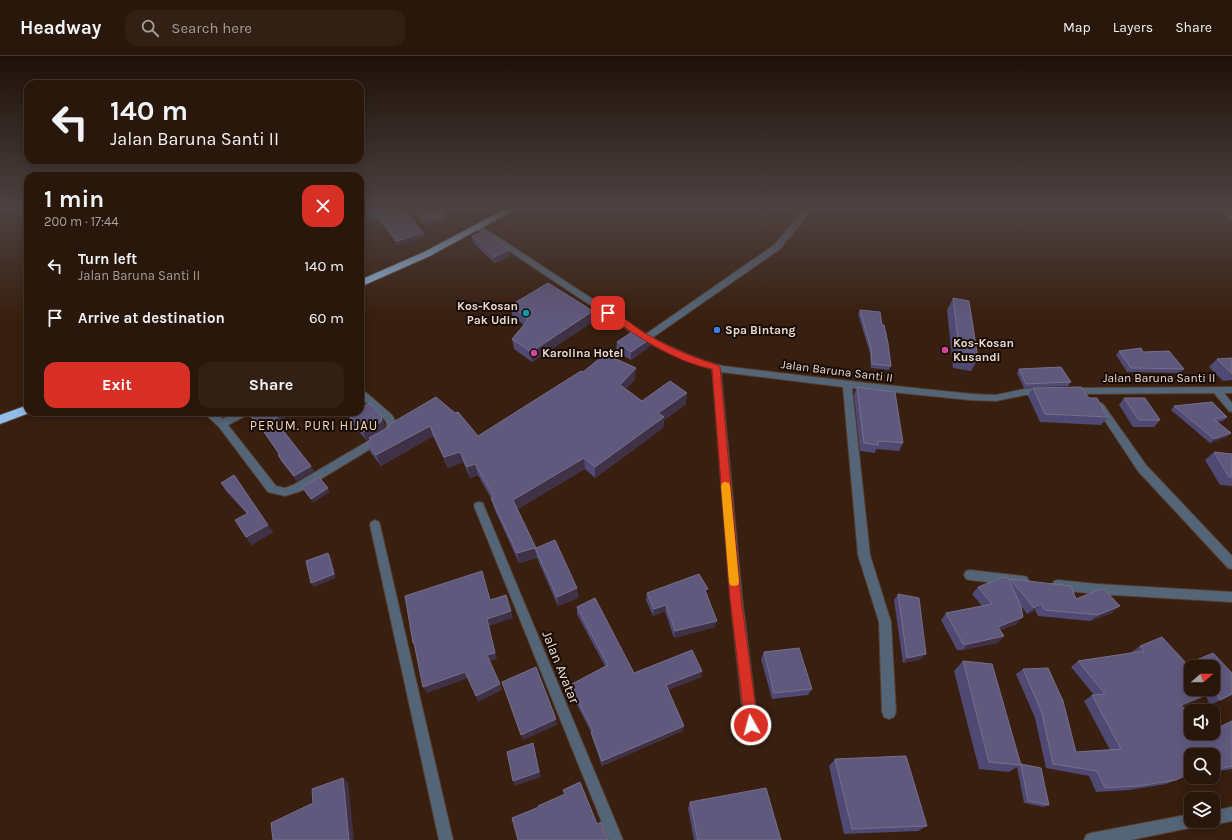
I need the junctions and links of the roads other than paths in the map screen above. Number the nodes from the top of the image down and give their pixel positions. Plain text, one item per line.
1 (445, 245) edge
2 (503, 245) edge
3 (779, 245) edge
4 (364, 282) edge
5 (646, 338) junction
6 (716, 367) junction
7 (847, 384) junction
8 (1088, 390) junction
9 (1232, 390) edge
10 (1049, 391) edge
11 (1065, 391) edge
12 (1217, 391) junction
13 (364, 396) edge
14 (1232, 409) edge
15 (24, 411) edge
16 (213, 416) edge
17 (238, 416) edge
18 (0, 420) edge
19 (222, 424) junction
20 (479, 506) dead end
21 (375, 525) dead end
22 (1232, 564) edge
23 (970, 575) dead end
24 (1232, 597) edge
25 (889, 712) dead end
26 (751, 725) dead end
27 (1232, 814) edge
28 (1220, 817) edge
29 (1184, 823) edge
30 (446, 840) edge
31 (616, 840) edge
32 (1091, 840) edge

1 - 4 highway
2 - 5 street, Jalan Baruna Santi II
3 - 5 street
5 - 6 street, Jalan Baruna Santi II
6 - 7 street, Jalan Baruna Santi II
6 - 26 street
7 - 10 street, Jalan Baruna Santi II
7 - 25 street
8 - 11 street, Jalan Baruna Santi II
8 - 12 street, Jalan Baruna Santi II
8 - 22 street
9 - 12 street, Jalan Baruna Santi II
12 - 14 street
13 - 19 street
15 - 18 highway
16 - 19 street
17 - 19 street
20 - 31 street, Jalan Avatar
21 - 30 street
23 - 24 street
27 - 28 street
29 - 32 street

